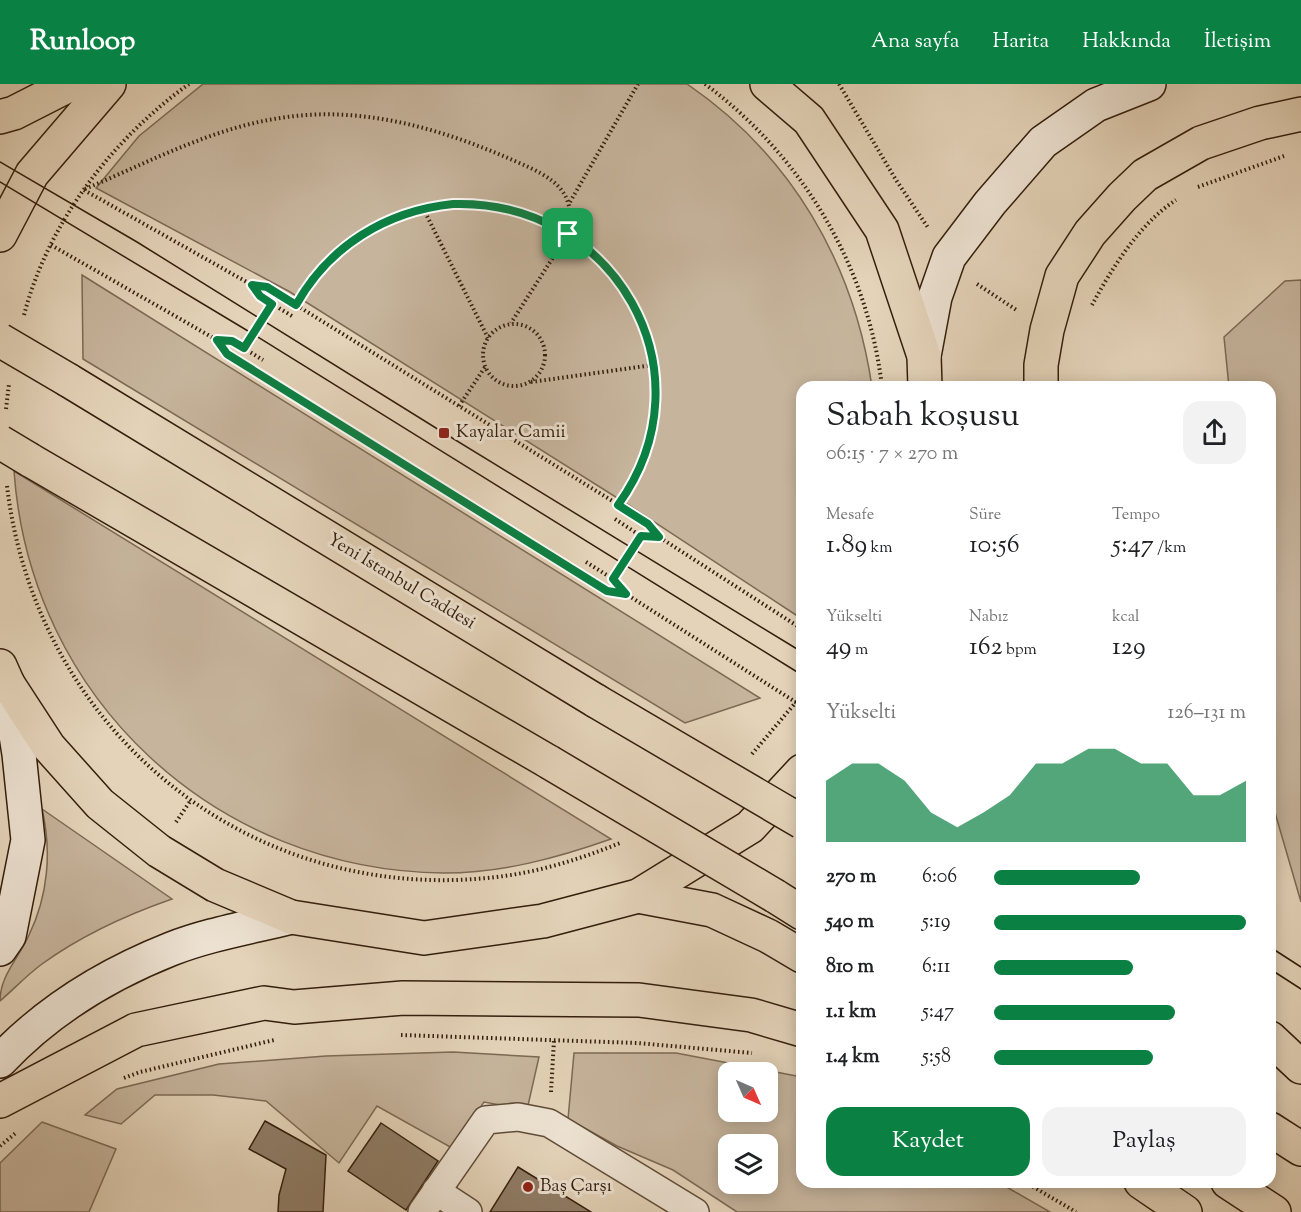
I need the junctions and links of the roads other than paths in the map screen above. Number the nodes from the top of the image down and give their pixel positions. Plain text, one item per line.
1 (71, 84) edge
2 (109, 84) edge
3 (767, 84) edge
4 (1149, 84) edge
5 (1301, 114) edge
6 (0, 117) edge
7 (0, 235) edge
8 (0, 340) edge
9 (924, 372) edge
10 (1041, 381) edge
11 (0, 442) edge
12 (4, 675) edge
13 (796, 777) edge
14 (796, 818) edge
15 (638, 896) junction
16 (796, 909) edge
17 (291, 917) junction
18 (0, 949) edge
19 (796, 952) edge
20 (796, 1028) edge
21 (1276, 1044) edge
22 (1276, 1051) edge
23 (0, 1061) edge
24 (1301, 1067) edge
25 (0, 1101) edge
26 (1276, 1133) edge
27 (1301, 1149) edge
28 (1150, 1188) edge
29 (1237, 1188) edge
30 (429, 1202) edge
31 (468, 1212) edge
32 (695, 1212) edge
33 (1185, 1212) edge
34 (1274, 1212) edge

1 - 6 highway
2 - 7 highway
3 - 9 highway
4 - 9 street
5 - 10 highway
8 - 14 highway, Yeni İstanbul Caddesi, bridge
11 - 16 highway, bridge
12 - 17 highway
12 - 18 street
13 - 15 highway
15 - 17 highway
15 - 19 highway
17 - 23 street
20 - 25 highway
21 - 24 highway
22 - 24 highway
26 - 27 highway
28 - 33 highway
29 - 34 highway
30 - 31 street
30 - 32 street

